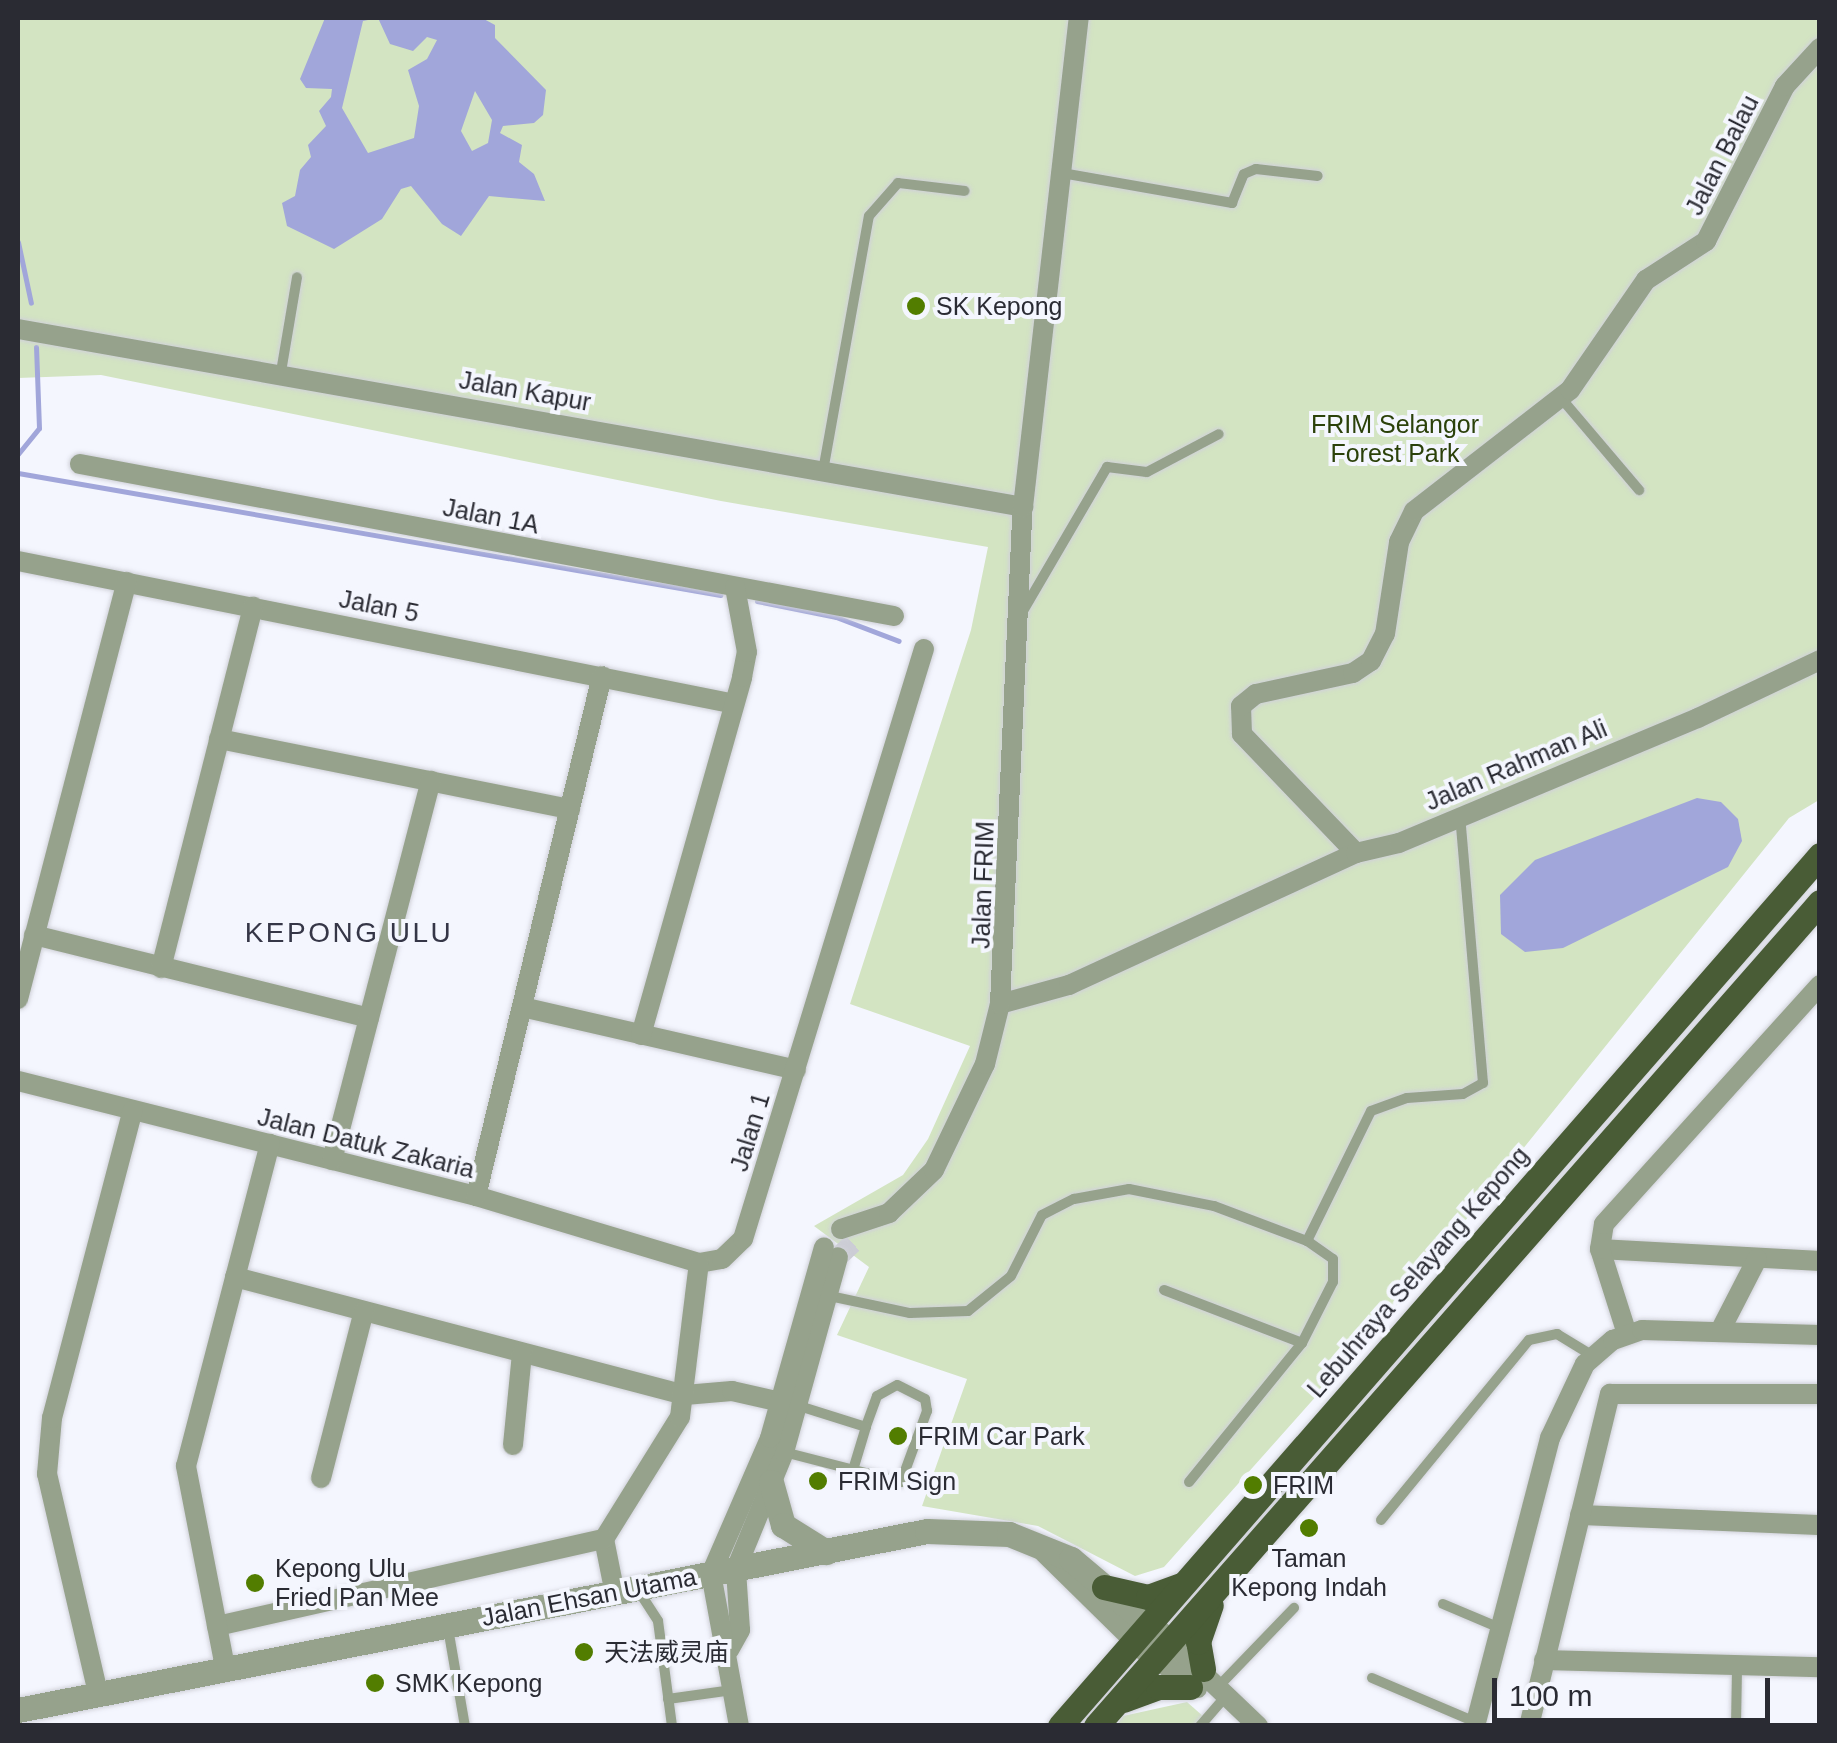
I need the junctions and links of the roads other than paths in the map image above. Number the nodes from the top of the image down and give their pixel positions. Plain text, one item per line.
1 (1080, 18) edge
2 (1820, 48) edge
3 (1062, 173) junction
4 (1318, 176) dead end
5 (965, 191) dead end
6 (296, 276) dead end
7 (18, 329) edge
8 (281, 372) junction
9 (1560, 398) junction
10 (1219, 434) dead end
11 (80, 464) dead end
12 (822, 471) junction
13 (1639, 490) dead end
14 (1022, 507) junction
15 (18, 560) edge
16 (127, 582) junction
17 (735, 587) junction
18 (253, 606) junction
19 (894, 616) dead end
20 (1018, 618) junction
21 (924, 649) dead end
22 (1820, 660) edge
23 (602, 676) junction
24 (730, 702) junction
25 (219, 739) junction
26 (431, 781) junction
27 (570, 809) junction
28 (1460, 817) junction
29 (1356, 852) junction
30 (1820, 855) edge
31 (1820, 902) edge
32 (34, 935) junction
33 (161, 968) junction
34 (1820, 986) edge
35 (18, 999) edge
36 (1000, 1004) junction
37 (522, 1007) junction
38 (369, 1018) junction
39 (642, 1035) junction
40 (796, 1070) junction
41 (18, 1081) edge
42 (133, 1110) junction
43 (270, 1144) junction
44 (332, 1160) junction
45 (476, 1196) junction
46 (848, 1234) tunnel mouth
47 (1307, 1242) junction
48 (1600, 1249) junction
49 (1757, 1259) junction
50 (1820, 1260) edge
51 (698, 1263) junction
52 (235, 1277) junction
53 (1164, 1290) dead end
54 (824, 1295) junction
55 (364, 1311) junction
56 (1720, 1330) junction
57 (1628, 1334) junction
58 (1820, 1335) edge
59 (1302, 1343) junction
60 (522, 1353) junction
61 (1593, 1356) junction
62 (1820, 1394) edge
63 (685, 1395) junction
64 (788, 1404) junction
65 (866, 1427) junction
66 (512, 1445) dead end
67 (784, 1452) junction
68 (852, 1470) junction
69 (320, 1478) dead end
70 (770, 1482) junction
71 (1189, 1482) dead end
72 (1580, 1515) junction
73 (1381, 1520) dead end
74 (1820, 1526) edge
75 (604, 1539) junction
76 (1043, 1547) junction
77 (826, 1552) junction
78 (724, 1572) junction
79 (1185, 1583) junction
80 (1222, 1583) junction
81 (1104, 1587) junction
82 (626, 1591) junction
83 (1443, 1604) dead end
84 (1294, 1608) dead end
85 (448, 1623) junction
86 (217, 1626) junction
87 (1501, 1628) junction
88 (1142, 1633) junction
89 (1163, 1650) junction
90 (1544, 1660) junction
91 (1737, 1665) junction
92 (1820, 1667) edge
93 (225, 1668) junction
94 (1372, 1678) dead end
95 (1208, 1686) junction
96 (733, 1690) junction
97 (98, 1693) junction
98 (668, 1699) junction
99 (1115, 1704) junction
100 (18, 1710) edge
101 (1476, 1724) edge
102 (465, 1726) edge
103 (672, 1726) edge
104 (739, 1726) edge
105 (1060, 1726) edge
106 (1096, 1726) edge
107 (1200, 1726) edge
108 (1258, 1726) edge
109 (1528, 1726) edge
110 (1736, 1726) edge

1 - 3 street, Jalan FRIM
2 - 9 street, Jalan Balau
3 - 4 lane
3 - 14 street, Jalan FRIM
5 - 12 lane
6 - 8 lane
7 - 8 street, Jalan Kapur
8 - 12 street, Jalan Kapur
9 - 13 lane
9 - 29 street, Jalan Balau
10 - 20 lane
11 - 17 street, Jalan 1A
12 - 14 street, Jalan Kapur
14 - 20 street, Jalan FRIM
15 - 16 street, Jalan 5
16 - 18 street, Jalan 5
16 - 32 street
17 - 19 street, Jalan 1A
17 - 24 street
18 - 23 street, Jalan 5
18 - 25 street
20 - 36 street, Jalan FRIM
21 - 40 street, Jalan 1
22 - 28 street, Jalan Rahman Ali
23 - 24 street, Jalan 5
23 - 27 street
24 - 39 street
25 - 26 street
25 - 33 street
26 - 27 street
26 - 38 street
27 - 37 street
28 - 29 street, Jalan Rahman Ali
28 - 47 lane
29 - 36 street, Jalan Rahman Ali
30 - 79 main road, Lebuhraya Selayang Kepong
31 - 80 main road
32 - 33 street
32 - 35 street
33 - 38 street
34 - 48 street
36 - 46 street, Jalan FRIM
37 - 39 street
37 - 45 street
38 - 44 street
39 - 40 street
40 - 51 street, Jalan 1
41 - 42 street, Jalan Datuk Zakaria
42 - 43 street, Jalan Datuk Zakaria
42 - 97 street
43 - 44 street, Jalan Datuk Zakaria
43 - 52 street
44 - 45 street, Jalan Datuk Zakaria
45 - 51 street, Jalan Datuk Zakaria
47 - 54 lane
47 - 59 lane
48 - 49 street
48 - 57 street
49 - 50 street
49 - 56 street
51 - 63 street
52 - 55 street
52 - 86 street
53 - 59 lane
54 - 64 street
54 - 64 street
55 - 60 street
55 - 69 street
56 - 57 street
56 - 58 street
57 - 61 street
59 - 71 lane
60 - 63 street
60 - 66 street
61 - 73 lane
61 - 87 street
62 - 72 street
63 - 64 street
63 - 75 street
64 - 65 lane
64 - 67 street
64 - 78 street
65 - 68 lane
65 - 68 lane
67 - 68 lane
67 - 70 street
70 - 77 street
70 - 78 street
72 - 74 street
72 - 90 street
75 - 82 street
75 - 86 street
76 - 77 street, Jalan Ehsan Utama
76 - 81 street, Jalan Ehsan Utama
76 - 88 street, Jalan Ehsan Utama
77 - 78 street, Jalan Ehsan Utama
78 - 82 street, Jalan Ehsan Utama
78 - 96 street
79 - 81 main road
79 - 88 main road, Lebuhraya Selayang Kepong
80 - 89 main road
80 - 95 main road
81 - 88 street, Jalan Ehsan Utama
82 - 85 street, Jalan Ehsan Utama
82 - 98 lane
83 - 87 lane
84 - 95 lane
85 - 93 street, Jalan Ehsan Utama
85 - 102 lane
86 - 93 street
87 - 101 street
88 - 89 street, Jalan Ehsan Utama
88 - 105 main road, Lebuhraya Selayang Kepong
89 - 95 street
89 - 99 main road
90 - 91 street
90 - 109 street
91 - 92 street
91 - 110 lane
93 - 97 street, Jalan Ehsan Utama
94 - 101 lane
95 - 99 main road
95 - 107 lane
95 - 108 street
96 - 98 lane
96 - 104 street
97 - 100 street, Jalan Ehsan Utama
98 - 103 lane
99 - 106 main road

